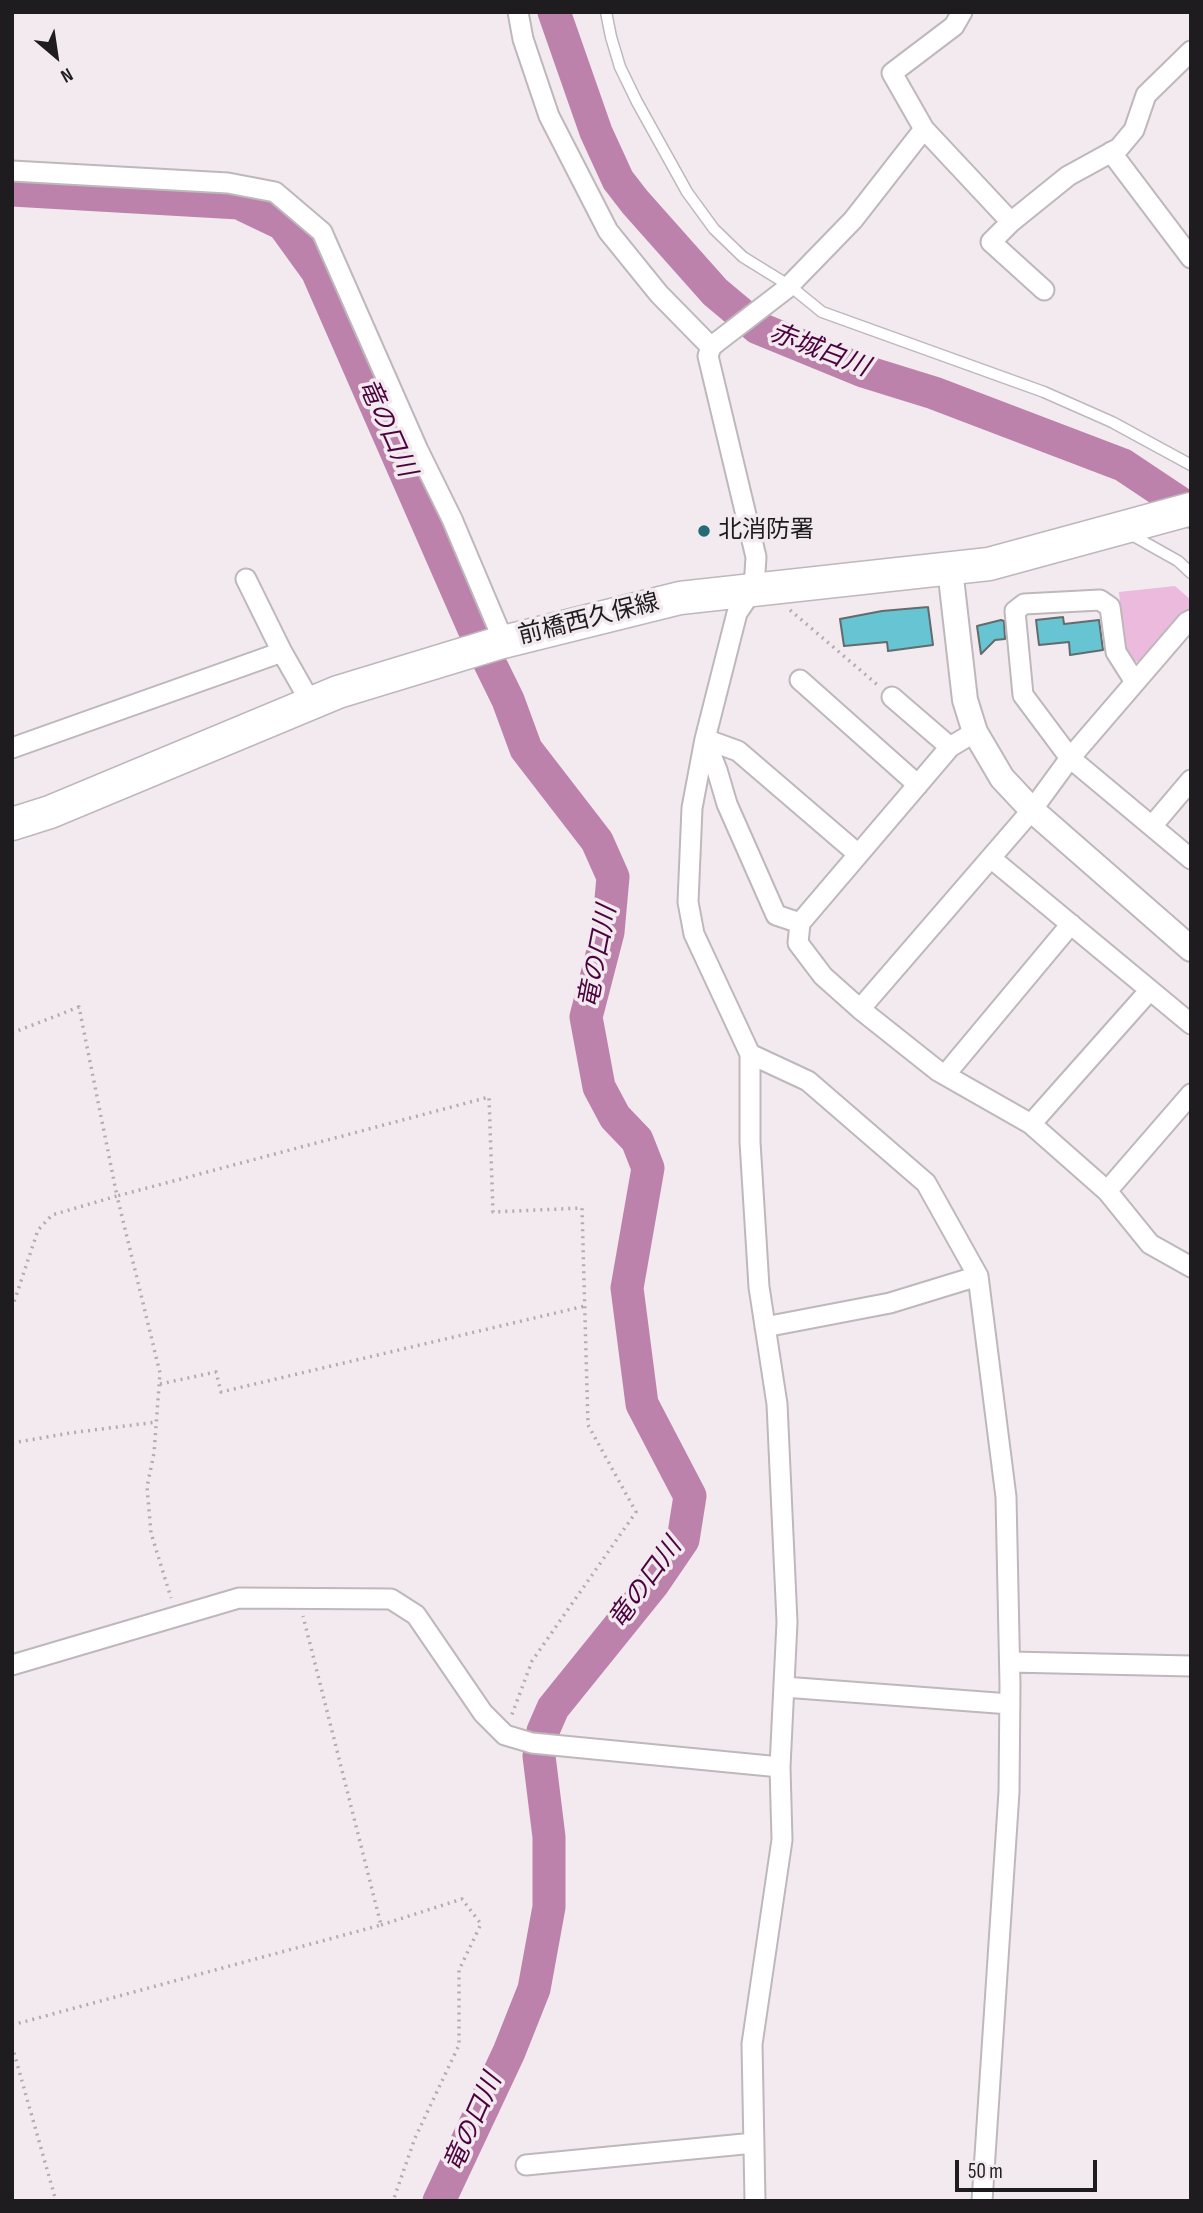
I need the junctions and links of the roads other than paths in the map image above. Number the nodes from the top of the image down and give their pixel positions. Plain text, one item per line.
1 (518, 12) edge
2 (606, 12) edge
3 (962, 12) edge
4 (1191, 51) edge
5 (924, 129) junction
6 (1111, 152) junction
7 (12, 171) edge
8 (1011, 222) junction
9 (1191, 258) edge
10 (788, 288) junction
11 (1044, 290) dead end
12 (714, 345) junction
13 (1191, 465) edge
14 (1191, 509) edge
15 (1123, 528) junction
16 (950, 569) junction
17 (1191, 573) edge
18 (246, 579) dead end
19 (754, 589) junction
20 (1191, 620) edge
21 (502, 643) junction
22 (282, 652) junction
23 (800, 680) dead end
24 (1135, 682) junction
25 (892, 697) road end
26 (311, 703) junction
27 (975, 732) junction
28 (705, 739) junction
29 (950, 747) junction
30 (12, 748) edge
31 (1070, 758) junction
32 (1191, 780) edge
33 (918, 785) junction
34 (1032, 810) junction
35 (12, 824) edge
36 (1152, 826) junction
37 (858, 855) junction
38 (992, 859) junction
39 (1191, 859) edge
40 (800, 923) junction
41 (1071, 924) junction
42 (1191, 949) edge
43 (1150, 989) junction
44 (860, 1009) junction
45 (1191, 1024) edge
46 (750, 1054) junction
47 (945, 1075) junction
48 (1191, 1094) edge
49 (1031, 1124) junction
50 (1107, 1191) junction
51 (1188, 1261) edge
52 (978, 1276) junction
53 (765, 1327) junction
54 (1010, 1662) junction
55 (12, 1665) edge
56 (1191, 1666) edge
57 (784, 1687) junction
58 (1010, 1704) junction
59 (780, 1767) junction
60 (754, 2143) junction
61 (526, 2165) dead end
62 (755, 2201) edge
63 (982, 2201) edge

1 - 12 street
2 - 10 lane
3 - 5 street
4 - 6 street
5 - 8 street
5 - 10 street
6 - 8 street
6 - 9 street
7 - 21 street
8 - 11 street
10 - 12 street
10 - 13 lane
12 - 19 street
14 - 15 main road, 前橋西久保線
15 - 16 main road, 前橋西久保線
15 - 17 lane
16 - 19 main road, 前橋西久保線
16 - 27 street
18 - 22 street
19 - 21 main road, 前橋西久保線
19 - 28 street
20 - 24 street
21 - 26 main road, 前橋西久保線
22 - 26 street
22 - 30 street
23 - 33 street
24 - 31 street
24 - 31 street
25 - 29 street
26 - 35 main road, 前橋西久保線
27 - 29 street
27 - 34 street
28 - 37 street
28 - 40 street
28 - 46 street
29 - 33 street
31 - 34 street
31 - 36 street
32 - 36 street
33 - 37 street
34 - 38 street
34 - 42 street
36 - 39 street
37 - 40 street
38 - 41 street
38 - 44 street
40 - 44 street
41 - 43 street
41 - 47 street
43 - 45 street
43 - 49 street
44 - 47 street
46 - 52 street
46 - 53 street
47 - 49 street
48 - 50 street
49 - 50 street
50 - 51 street
52 - 53 street
52 - 54 street
53 - 57 street
54 - 56 street
54 - 58 street
55 - 59 street
57 - 58 street
57 - 59 street
58 - 63 street
59 - 60 street
60 - 61 street
60 - 62 street

